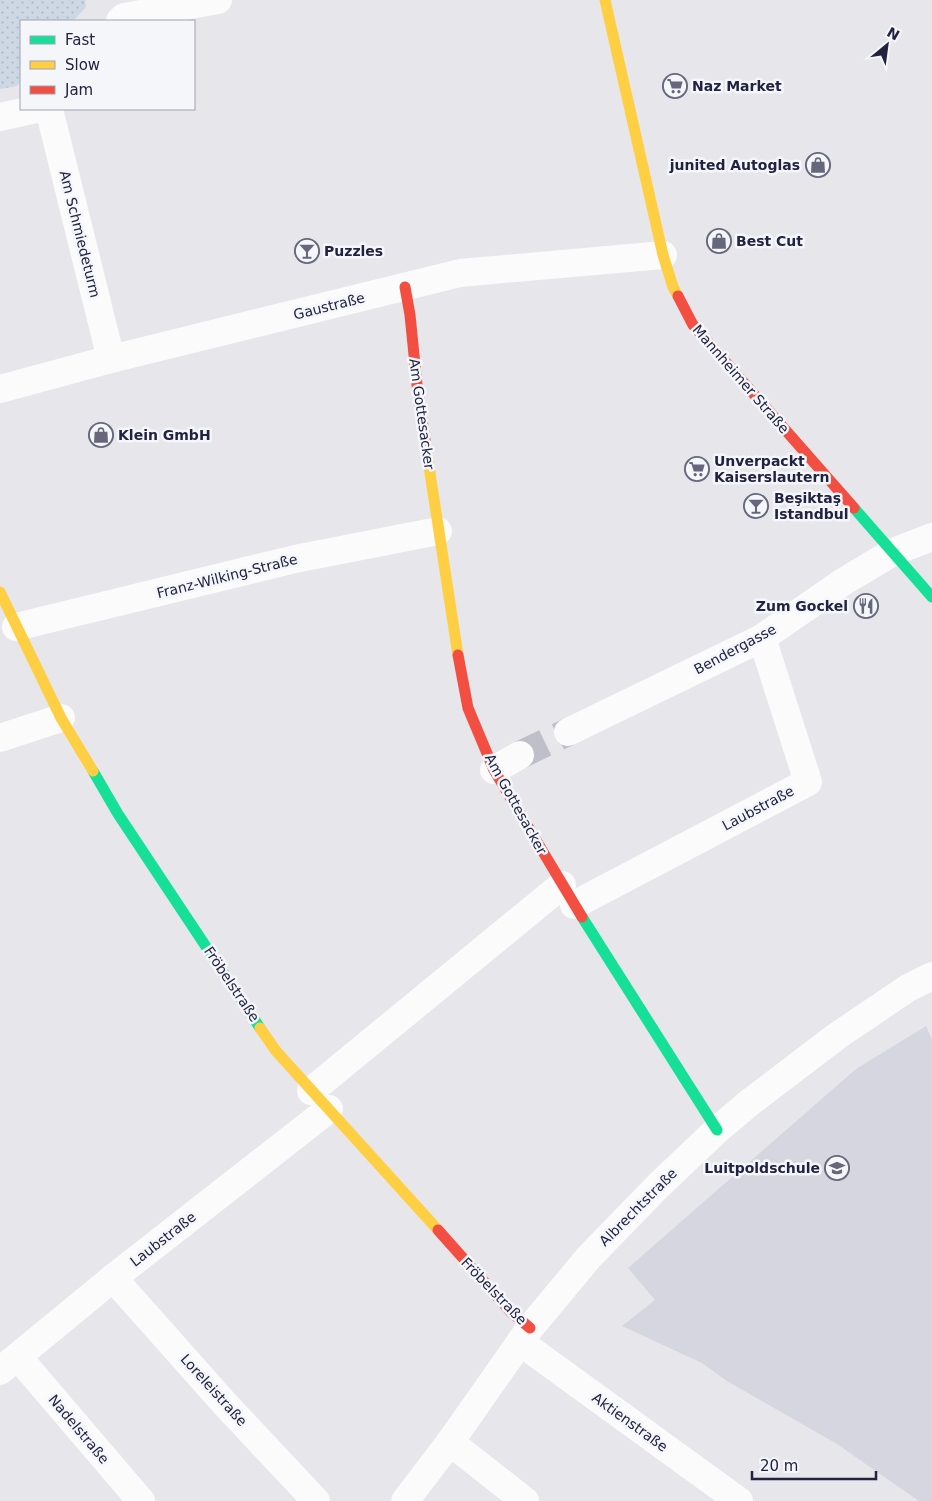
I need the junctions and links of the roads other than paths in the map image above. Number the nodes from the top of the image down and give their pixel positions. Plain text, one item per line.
1 (218, 0) edge
2 (604, 0) edge
3 (121, 20) edge
4 (32, 110) edge
5 (49, 110) edge
6 (0, 117) edge
7 (664, 255) junction
8 (406, 287) junction
9 (111, 359) junction
10 (0, 389) edge
11 (438, 531) junction
12 (932, 537) edge
13 (893, 552) junction
14 (0, 592) edge
15 (932, 598) edge
16 (16, 627) junction
17 (762, 638) junction
18 (61, 718) junction
19 (568, 732) tunnel mouth
20 (0, 738) edge
21 (520, 755) tunnel mouth
22 (494, 770) junction
23 (568, 895) junction
24 (932, 976) edge
25 (320, 1100) junction
26 (717, 1130) junction
27 (113, 1278) junction
28 (525, 1335) junction
29 (9, 1364) edge
30 (450, 1442) junction
31 (141, 1501) edge
32 (316, 1501) edge
33 (405, 1501) edge
34 (525, 1501) edge
35 (739, 1501) edge

1 - 3 street
2 - 7 street, Mannheimer Straße
4 - 6 street
5 - 9 street, Am Schmiedeturm
7 - 8 street, Gaustraße
7 - 13 street, Mannheimer Straße
8 - 9 street, Gaustraße
8 - 11 street, Am Gottesacker
9 - 10 street, Gaustraße
11 - 16 street, Franz-Wilking-Straße
11 - 22 street, Am Gottesacker
12 - 13 street, Bendergasse
13 - 15 street, Mannheimer Straße
13 - 17 street, Bendergasse
14 - 16 street, Fröbelstraße
16 - 18 street, Fröbelstraße
17 - 19 street, Bendergasse
17 - 23 street, Laubstraße
18 - 20 street
18 - 25 street, Fröbelstraße
21 - 22 street
22 - 23 street, Am Gottesacker
23 - 25 street, Laubstraße
23 - 26 street, Am Gottesacker
24 - 26 street, Albrechtstraße
25 - 27 street, Laubstraße
25 - 28 street, Fröbelstraße
26 - 28 street, Albrechtstraße
27 - 29 street, Laubstraße
27 - 32 street, Loreleistraße
28 - 30 street, Albrechtstraße
28 - 35 street, Aktienstraße
29 - 31 street, Nadelstraße
30 - 33 street, Albrechtstraße
30 - 34 street

